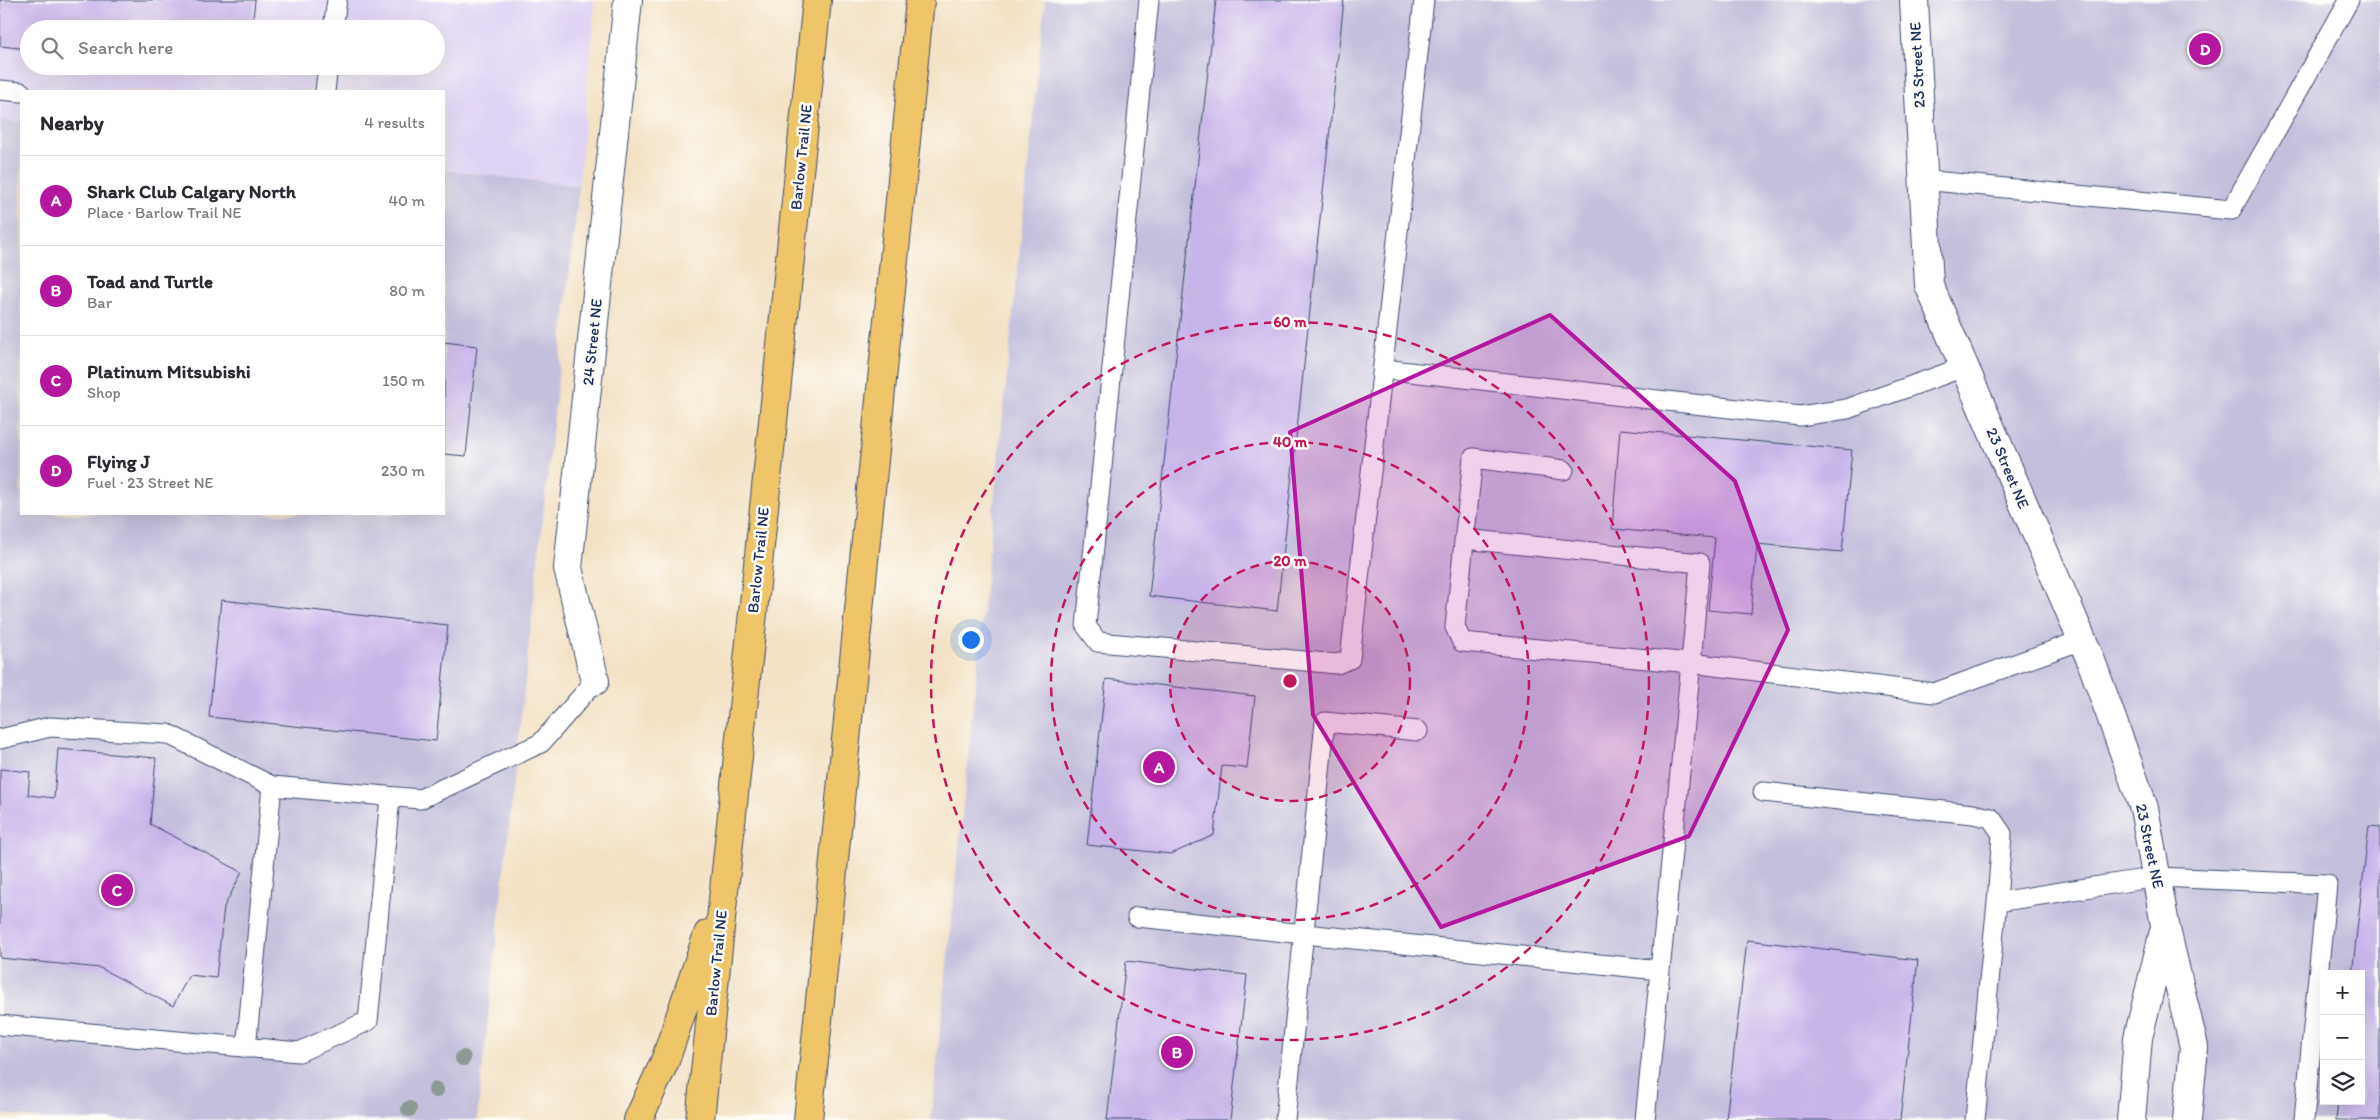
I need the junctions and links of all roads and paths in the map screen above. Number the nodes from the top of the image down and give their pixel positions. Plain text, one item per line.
1 (337, 0) edge
2 (628, 0) edge
3 (818, 0) edge
4 (920, 0) edge
5 (1149, 0) edge
6 (1424, 0) edge
7 (1914, 0) edge
8 (2349, 0) edge
9 (334, 20) edge
10 (327, 75) edge
11 (0, 90) edge
12 (325, 90) edge
13 (20, 92) edge
14 (1923, 180) junction
15 (1964, 367) junction
16 (1383, 369) junction
17 (1564, 470) dead end
18 (1464, 539) junction
19 (2082, 640) junction
20 (1691, 663) junction
21 (596, 680) joint
22 (1418, 731) dead end
23 (0, 739) edge
24 (272, 786) junction
25 (1762, 792) dead end
26 (390, 798) junction
27 (2157, 877) junction
28 (723, 890) junction
29 (1997, 902) junction
30 (1137, 917) dead end
31 (2165, 924) junction
32 (1304, 933) junction
33 (1658, 970) junction
34 (0, 1025) edge
35 (246, 1048) junction
36 (810, 1117) edge
37 (638, 1120) edge
38 (700, 1120) edge
39 (1285, 1120) edge
40 (1645, 1120) edge
41 (1975, 1120) edge
42 (2131, 1120) edge
43 (2187, 1120) edge
44 (2304, 1120) edge

1 - 9 lane
2 - 21 street, 24 Street NE
3 - 28 main road, Barlow Trail NE
4 - 36 main road
5 - 16 lane
6 - 16 lane
7 - 14 street, 23 Street NE
8 - 14 lane
10 - 12 lane
11 - 13 lane
14 - 15 street, 23 Street NE
15 - 16 lane
15 - 19 street, 23 Street NE
17 - 18 lane
18 - 20 lane
18 - 20 lane
19 - 20 lane
19 - 27 street, 23 Street NE
20 - 33 lane
21 - 26 lane
22 - 32 lane
23 - 24 lane
24 - 26 lane
24 - 35 lane
25 - 29 lane
26 - 35 lane
27 - 29 lane
27 - 31 street, 23 Street NE
27 - 44 lane
28 - 37 main road
28 - 38 main road, Barlow Trail NE
29 - 41 lane
30 - 32 lane
31 - 42 street, 23 Street NE
31 - 43 street, 23 Street NE
32 - 33 lane
32 - 39 lane
33 - 40 lane
34 - 35 lane

